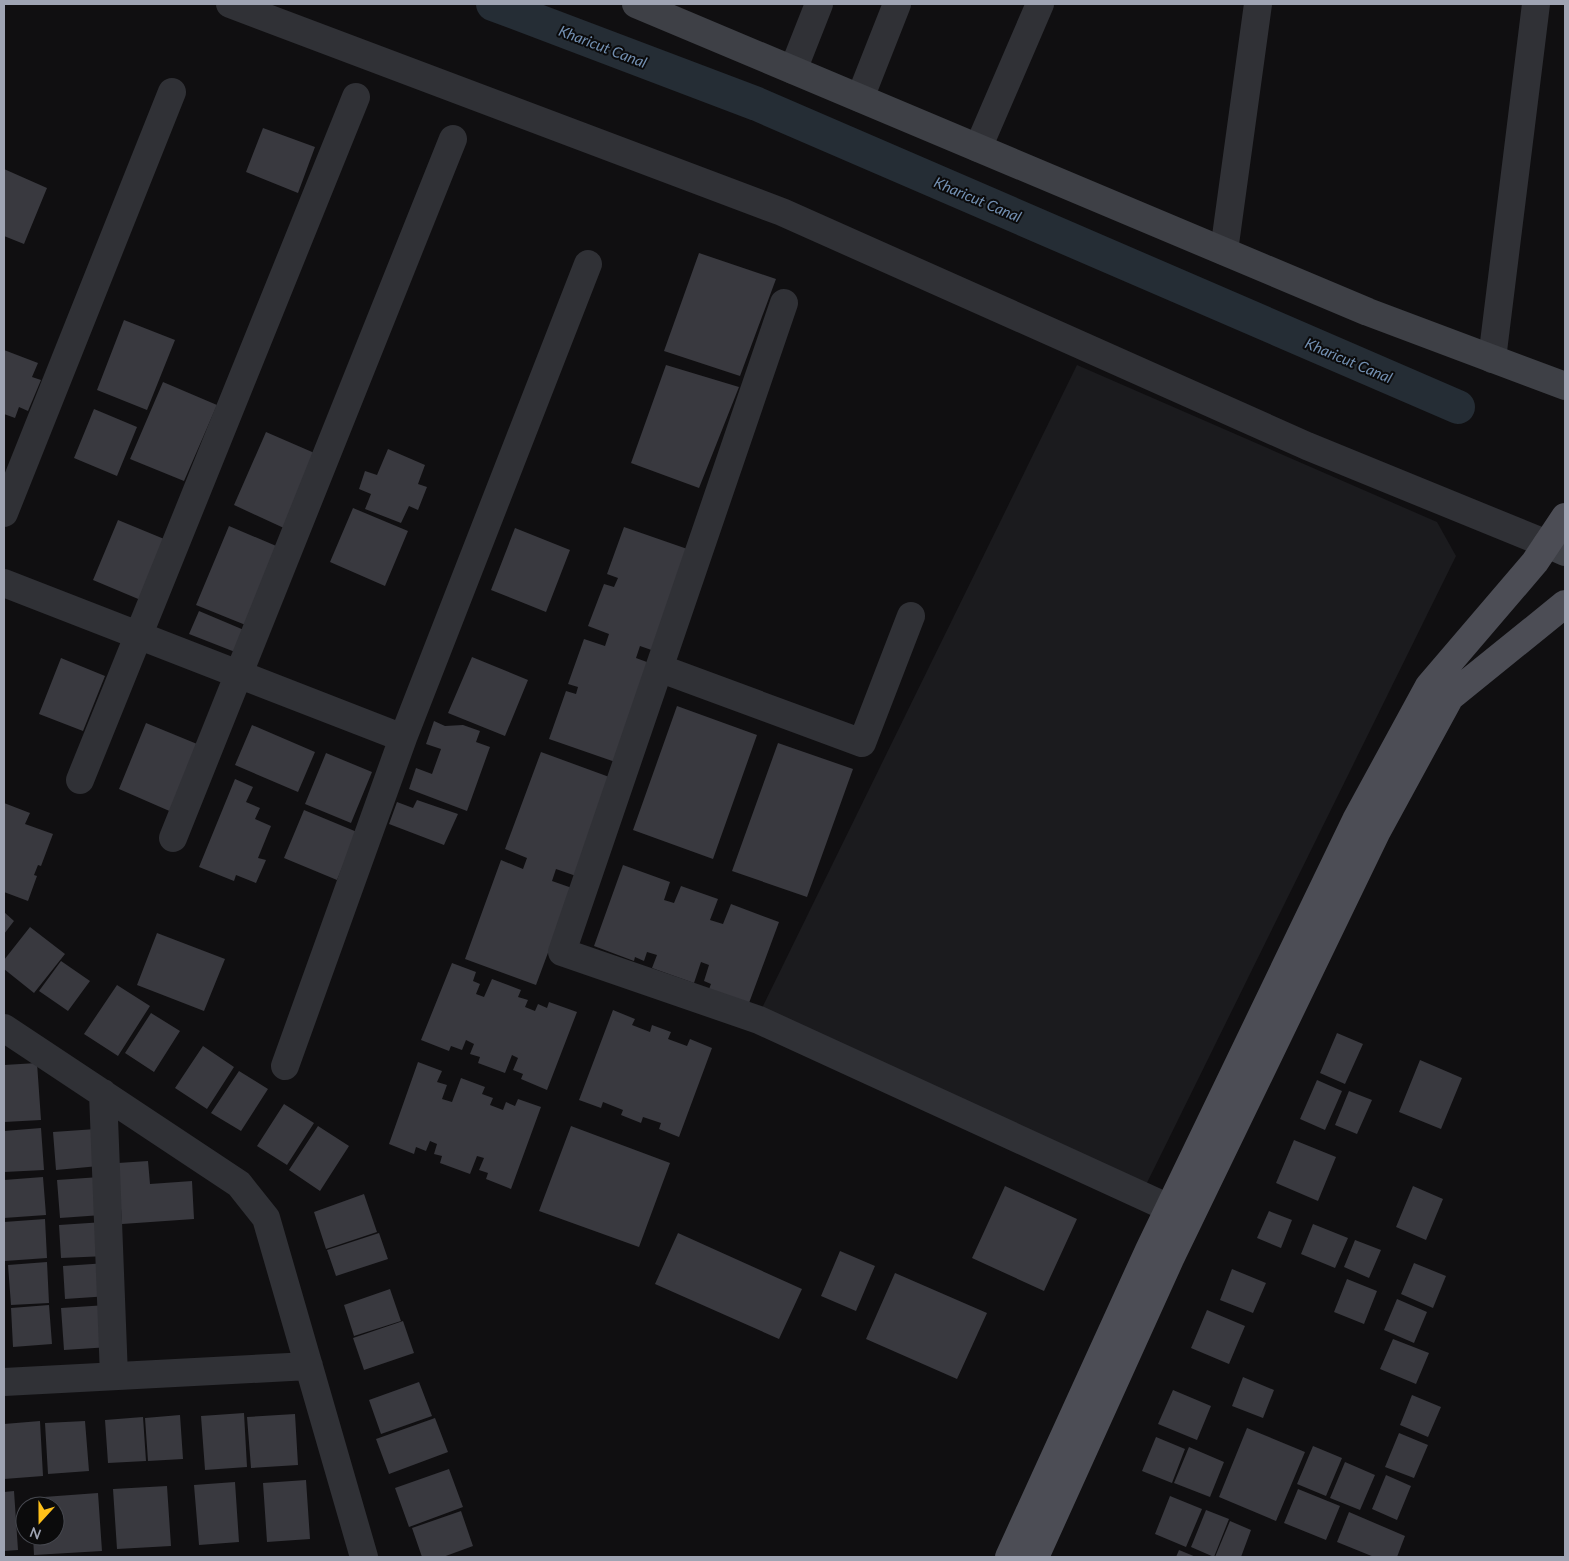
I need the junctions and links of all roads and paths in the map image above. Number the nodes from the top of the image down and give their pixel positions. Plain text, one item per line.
1 (230, 4) edge
2 (636, 4) edge
3 (819, 4) edge
4 (898, 4) edge
5 (1040, 4) edge
6 (1258, 4) edge
7 (1536, 4) edge
8 (676, 11) edge
9 (793, 70) junction
10 (172, 92) dead end
11 (356, 97) dead end
12 (860, 98) junction
13 (453, 139) dead end
14 (978, 148) junction
15 (1224, 251) junction
16 (588, 264) dead end
17 (784, 303) dead end
18 (1492, 359) junction
19 (1565, 386) edge
20 (4, 513) edge
21 (1565, 517) edge
22 (1556, 548) edge
23 (4, 583) edge
24 (1565, 604) edge
25 (911, 616) dead end
26 (139, 636) junction
27 (659, 668) junction
28 (239, 675) junction
29 (403, 738) junction
30 (80, 780) dead end
31 (173, 838) dead end
32 (4, 1028) edge
33 (285, 1066) dead end
34 (103, 1093) junction
35 (1169, 1208) junction
36 (309, 1366) junction
37 (114, 1376) junction
38 (4, 1382) edge
39 (364, 1557) edge
40 (1009, 1557) edge
41 (1035, 1557) edge

1 - 22 street
2 - 8 street
3 - 9 street
4 - 12 street
5 - 14 street
6 - 15 street
7 - 18 street
8 - 9 street
9 - 12 street
10 - 20 street
11 - 26 street
12 - 14 street
13 - 28 street
14 - 15 street
15 - 18 street
16 - 29 street
17 - 27 street
18 - 19 street
21 - 22 main road
22 - 35 main road
23 - 26 street
24 - 41 main road
25 - 27 street
26 - 28 street
26 - 30 street
27 - 35 street
28 - 29 street
28 - 31 street
29 - 33 street
32 - 34 street
34 - 36 street
34 - 37 street
35 - 40 main road
36 - 37 street
36 - 39 street
37 - 38 street

